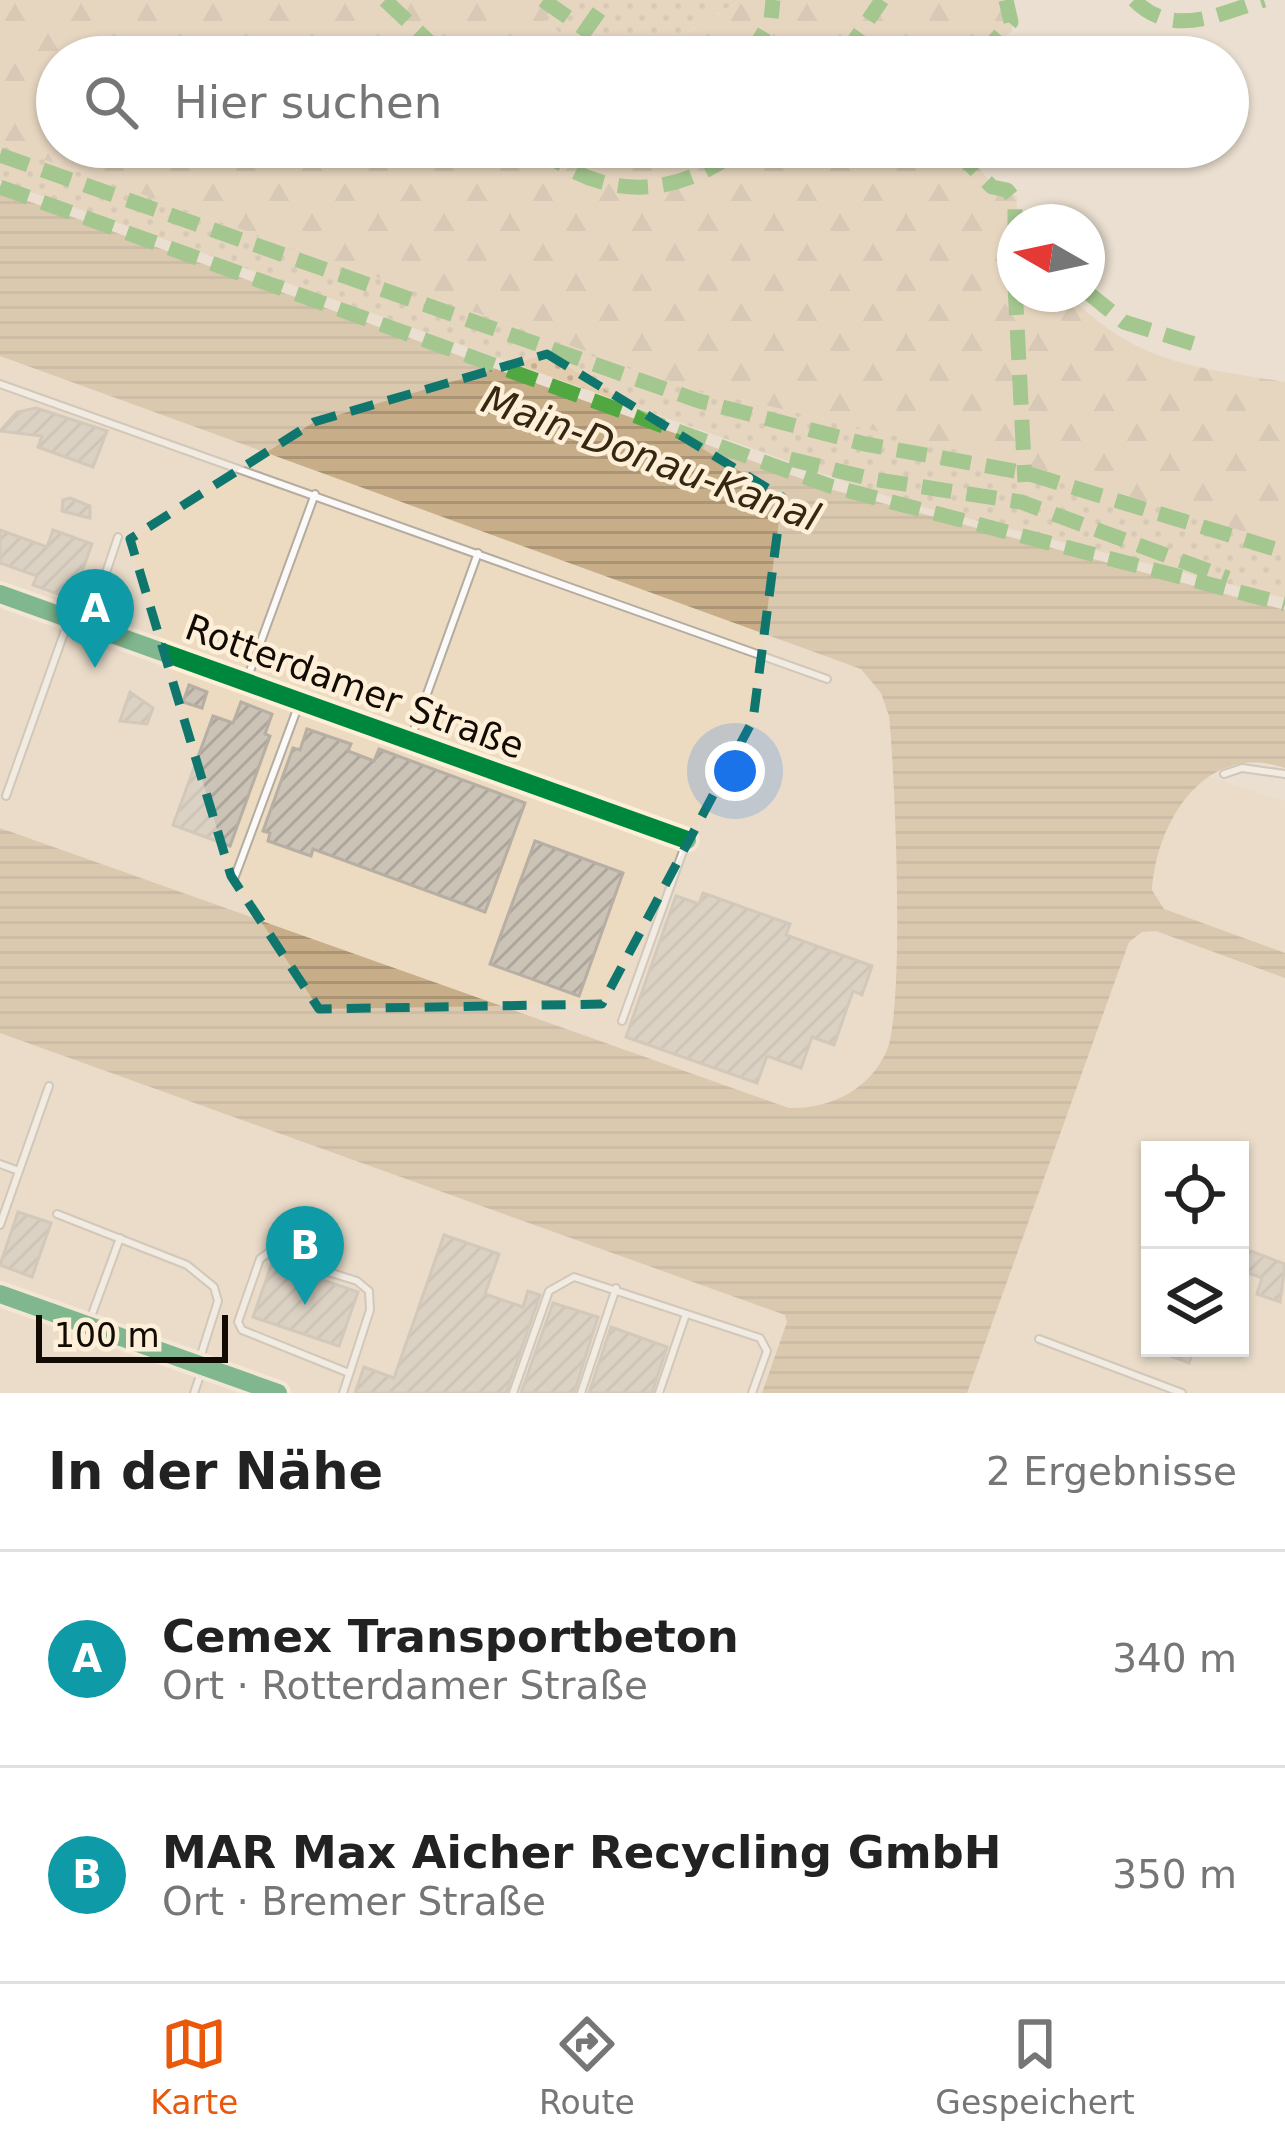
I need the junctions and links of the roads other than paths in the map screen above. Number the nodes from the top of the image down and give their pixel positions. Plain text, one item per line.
1 (0, 384) edge
2 (315, 494) junction
3 (118, 537) dead end
4 (478, 553) junction
5 (0, 594) edge
6 (69, 619) junction
7 (88, 626) junction
8 (827, 679) dead end
9 (246, 682) junction
10 (300, 701) junction
11 (410, 741) junction
12 (1224, 774) dead end
13 (1285, 774) edge
14 (6, 796) dead end
15 (687, 840) joint
16 (234, 879) dead end
17 (622, 1021) dead end
18 (49, 1087) dead end
19 (0, 1164) edge
20 (19, 1171) junction
21 (57, 1214) dead end
22 (0, 1226) edge
23 (120, 1238) junction
24 (616, 1288) junction
25 (0, 1294) edge
26 (686, 1314) junction
27 (88, 1325) junction
28 (1040, 1339) dead end
29 (200, 1366) junction
30 (349, 1373) junction
31 (194, 1393) edge
32 (278, 1393) edge
33 (343, 1393) edge
34 (513, 1393) edge
35 (581, 1393) edge
36 (659, 1393) edge
37 (752, 1393) edge
38 (1181, 1393) edge

1 - 2 lane
2 - 4 lane
2 - 9 lane
3 - 7 lane
4 - 8 lane
4 - 11 lane
5 - 6 street, Rotterdamer Straße
6 - 7 street, Rotterdamer Straße
6 - 14 lane
7 - 9 street, Rotterdamer Straße
9 - 10 street, Rotterdamer Straße
10 - 11 street, Rotterdamer Straße
10 - 16 lane
11 - 15 street, Rotterdamer Straße
12 - 13 lane
15 - 17 lane
18 - 20 lane
19 - 20 lane
20 - 22 lane
21 - 23 lane
23 - 27 lane
23 - 29 lane
24 - 26 lane
24 - 34 lane
24 - 35 lane
25 - 27 street
26 - 36 lane
26 - 37 lane
27 - 29 street
28 - 38 lane
29 - 31 lane
29 - 32 street
30 - 30 lane
30 - 33 lane

